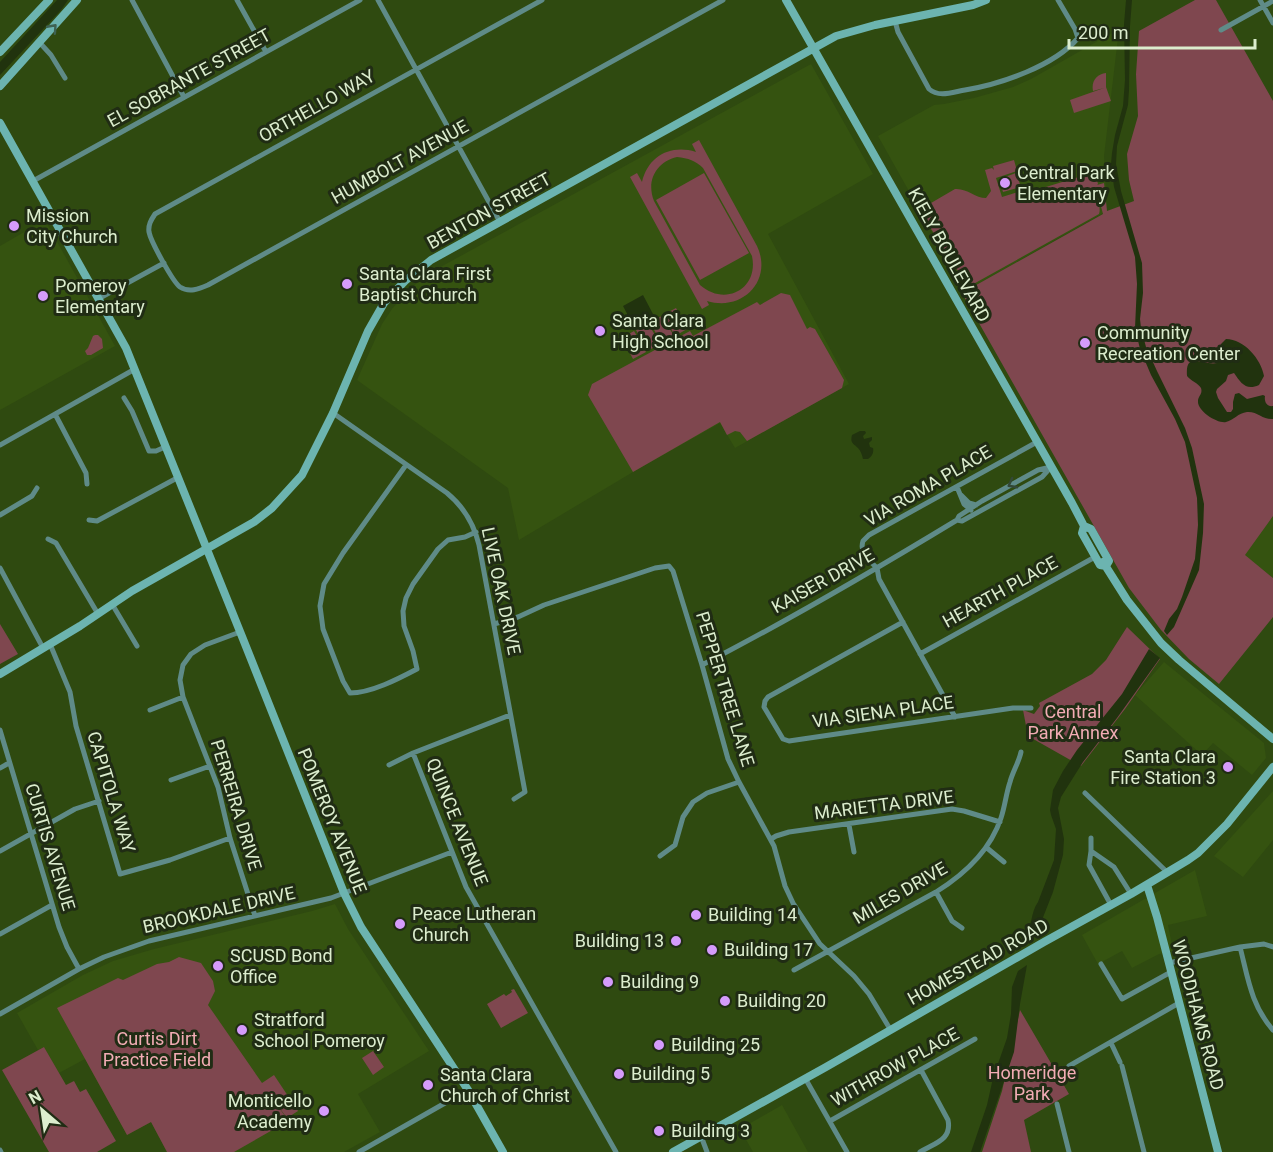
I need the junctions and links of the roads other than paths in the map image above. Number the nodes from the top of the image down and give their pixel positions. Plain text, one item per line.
1 (49, 0) edge
2 (77, 0) edge
3 (132, 0) edge
4 (237, 0) edge
5 (360, 0) edge
6 (378, 0) edge
7 (542, 0) edge
8 (723, 0) edge
9 (786, 0) edge
10 (986, 0) edge
11 (1058, 0) edge
12 (1260, 0) edge
13 (1273, 1) edge
14 (1264, 6) junction
15 (895, 21) junction
16 (1273, 23) edge
17 (1221, 30) dead end
18 (40, 43) junction
19 (813, 48) junction
20 (0, 52) edge
21 (266, 52) junction
22 (416, 69) junction
23 (65, 78) dead end
24 (0, 86) edge
25 (184, 97) junction
26 (0, 123) edge
27 (459, 146) junction
28 (33, 182) junction
29 (500, 222) junction
30 (164, 263) junction
31 (98, 299) junction
32 (135, 369) junction
33 (124, 398) dead end
34 (333, 413) junction
35 (55, 414) junction
36 (1037, 442) junction
37 (0, 445) edge
38 (165, 447) junction
39 (406, 465) junction
40 (1051, 467) junction
41 (177, 478) junction
42 (87, 484) dead end
43 (957, 487) junction
44 (37, 488) dead end
45 (961, 495) junction
46 (976, 505) junction
47 (970, 509) junction
48 (976, 513) junction
49 (0, 515) edge
50 (89, 520) dead end
51 (957, 520) junction
52 (1084, 526) junction
53 (476, 532) junction
54 (48, 539) dead end
55 (207, 549) junction
56 (1095, 557) junction
57 (1106, 566) junction
58 (0, 568) edge
59 (877, 568) junction
60 (112, 603) junction
61 (98, 614) junction
62 (903, 622) junction
63 (494, 624) junction
64 (240, 632) junction
65 (46, 646) junction
66 (137, 646) dead end
67 (920, 654) junction
68 (702, 664) junction
69 (0, 674) edge
70 (183, 697) junction
71 (1031, 708) dead end
72 (150, 710) dead end
73 (510, 715) junction
74 (955, 717) junction
75 (0, 730) edge
76 (1273, 739) edge
77 (1021, 752) dead end
78 (413, 753) junction
79 (9, 763) junction
80 (389, 765) dead end
81 (210, 766) junction
82 (1273, 767) edge
83 (0, 768) edge
84 (171, 780) dead end
85 (739, 782) junction
86 (1085, 793) dead end
87 (514, 799) dead end
88 (99, 801) junction
89 (1000, 822) junction
90 (849, 825) junction
91 (30, 834) junction
92 (230, 838) junction
93 (1091, 838) dead end
94 (771, 839) junction
95 (987, 848) junction
96 (0, 851) edge
97 (1091, 851) junction
98 (452, 852) junction
99 (854, 852) dead end
100 (660, 856) dead end
101 (1004, 862) dead end
102 (1167, 873) junction
103 (1147, 885) junction
104 (936, 892) junction
105 (344, 893) junction
106 (1131, 894) junction
107 (52, 905) junction
108 (1112, 905) junction
109 (255, 916) junction
110 (962, 928) dead end
111 (0, 934) edge
112 (1240, 946) junction
113 (1273, 947) edge
114 (827, 952) junction
115 (1101, 964) dead end
116 (1170, 967) junction
117 (79, 969) junction
118 (794, 970) dead end
119 (1179, 1003) junction
120 (0, 1014) edge
121 (890, 1029) junction
122 (1273, 1030) edge
123 (975, 1038) dead end
124 (1111, 1042) junction
125 (921, 1070) junction
126 (1075, 1076) dead end
127 (806, 1078) junction
128 (468, 1090) junction
129 (1057, 1104) dead end
130 (830, 1121) junction
131 (701, 1136) junction
132 (359, 1152) edge
133 (503, 1152) edge
134 (616, 1152) edge
135 (673, 1152) edge
136 (707, 1152) edge
137 (847, 1152) edge
138 (920, 1152) edge
139 (1069, 1152) edge
140 (1144, 1152) edge
141 (1218, 1152) edge

1 - 20 main road
18 -> 2 main road
3 - 25 street
4 - 21 street
5 - 21 street, EL SOBRANTE STREET
6 - 22 street
7 - 22 street, ORTHELLO WAY
8 - 27 street, HUMBOLT AVENUE
9 - 19 main road, KIELY BOULEVARD
10 - 15 main road, BENTON STREET
11 - 15 street
12 - 14 street
13 - 14 street
14 - 16 street
14 - 17 street
15 - 19 main road, BENTON STREET
18 - 23 street
18 - 24 main road
19 - 29 main road, BENTON STREET
19 - 36 main road, KIELY BOULEVARD
21 - 25 street, EL SOBRANTE STREET
22 - 27 street
22 - 30 street, ORTHELLO WAY
25 - 28 street, EL SOBRANTE STREET
26 - 28 main road, POMEROY AVENUE
27 - 29 street
27 - 30 street, HUMBOLT AVENUE
28 - 31 main road, POMEROY AVENUE
29 - 34 main road, BENTON STREET
30 - 31 street
31 - 32 main road, POMEROY AVENUE
32 - 35 street
32 - 38 main road, POMEROY AVENUE
33 - 38 street
34 - 39 street, LIVE OAK DRIVE
34 - 55 main road, BENTON STREET
35 - 37 street
35 - 42 street
36 - 40 main road, KIELY BOULEVARD
36 - 43 street, VIA ROMA PLACE
38 - 41 main road, POMEROY AVENUE
39 - 53 street, LIVE OAK DRIVE
39 - 53 street
40 -> 46 street, KAISER DRIVE
40 - 48 street, KAISER DRIVE
40 - 52 main road, KIELY BOULEVARD
41 - 50 street
41 - 55 main road, POMEROY AVENUE
43 - 45 street
43 - 59 street, VIA ROMA PLACE
44 - 49 street
45 - 46 street
45 - 47 street
46 - 47 street, KAISER DRIVE
47 - 48 street
47 - 51 street, KAISER DRIVE
48 - 51 street, KAISER DRIVE
51 - 59 street, KAISER DRIVE
52 - 56 main road, KIELY BOULEVARD
52 - 57 main road, KIELY BOULEVARD
53 - 63 street, LIVE OAK DRIVE
54 - 61 street
55 - 60 main road, BENTON STREET
55 - 64 main road, POMEROY AVENUE
56 - 57 main road, KIELY BOULEVARD
56 - 67 street, HEARTH PLACE
57 - 76 main road, KIELY BOULEVARD
58 - 65 street
59 - 62 street
59 - 68 street, KAISER DRIVE
60 - 61 main road, BENTON STREET
60 - 66 street
61 - 65 main road, BENTON STREET
62 - 67 street
62 - 74 street, VIA SIENA PLACE
63 - 68 street, PEPPER TREE LANE
63 - 73 street, LIVE OAK DRIVE
64 - 70 street, PERREIRA DRIVE
64 - 105 main road, POMEROY AVENUE
65 - 69 main road, BENTON STREET
65 - 88 street, CAPITOLA WAY
67 - 74 street
68 - 85 street, PEPPER TREE LANE
70 - 72 street
70 - 81 street, PERREIRA DRIVE
71 - 74 street, VIA SIENA PLACE
73 - 78 street
73 - 87 street, LIVE OAK DRIVE
75 - 79 street, CURTIS AVENUE
77 - 89 street, MILES DRIVE
78 - 80 street
78 - 98 street, QUINCE AVENUE
79 - 83 street
79 - 91 street, CURTIS AVENUE
81 - 84 street
81 - 92 street, PERREIRA DRIVE
82 - 102 main road, HOMESTEAD ROAD
85 - 94 street, PEPPER TREE LANE
85 - 100 street
86 - 102 street
88 - 91 street
88 - 92 street, CAPITOLA WAY
89 - 90 street, MARIETTA DRIVE
89 - 95 street, MILES DRIVE
90 - 94 street, MARIETTA DRIVE
90 - 99 street
91 - 96 street
91 - 107 street, CURTIS AVENUE
92 - 109 street, PERREIRA DRIVE
93 - 97 street
94 - 114 street, PEPPER TREE LANE
95 - 101 street
95 - 104 street, MILES DRIVE
97 - 106 street
97 - 108 street
98 - 105 street, BROOKDALE DRIVE
98 - 134 street, QUINCE AVENUE
102 - 103 main road, HOMESTEAD ROAD
103 - 106 main road, HOMESTEAD ROAD
103 - 116 main road, WOODHAMS ROAD
104 - 110 street
104 - 114 street, MILES DRIVE
105 - 109 street, BROOKDALE DRIVE
105 - 128 main road, POMEROY AVENUE
106 - 108 main road, HOMESTEAD ROAD
107 - 111 street
107 - 117 street, CURTIS AVENUE
108 - 121 main road, HOMESTEAD ROAD
109 - 117 street, BROOKDALE DRIVE
112 - 113 street
112 - 116 street
112 - 122 street
114 - 118 street, MILES DRIVE
114 - 121 street, PEPPER TREE LANE
115 - 116 street
116 - 119 main road, WOODHAMS ROAD
117 - 120 street, BROOKDALE DRIVE
119 - 124 street
119 - 141 main road, WOODHAMS ROAD
121 - 127 main road, HOMESTEAD ROAD
123 - 125 street, WITHROW PLACE
124 - 126 street
124 - 140 street
125 - 130 street, WITHROW PLACE
125 - 138 street
127 - 130 street
127 - 131 main road, HOMESTEAD ROAD
128 - 132 street
128 - 133 main road, POMEROY AVENUE
129 - 139 street
130 - 137 street
131 - 135 main road, HOMESTEAD ROAD
131 - 136 street

